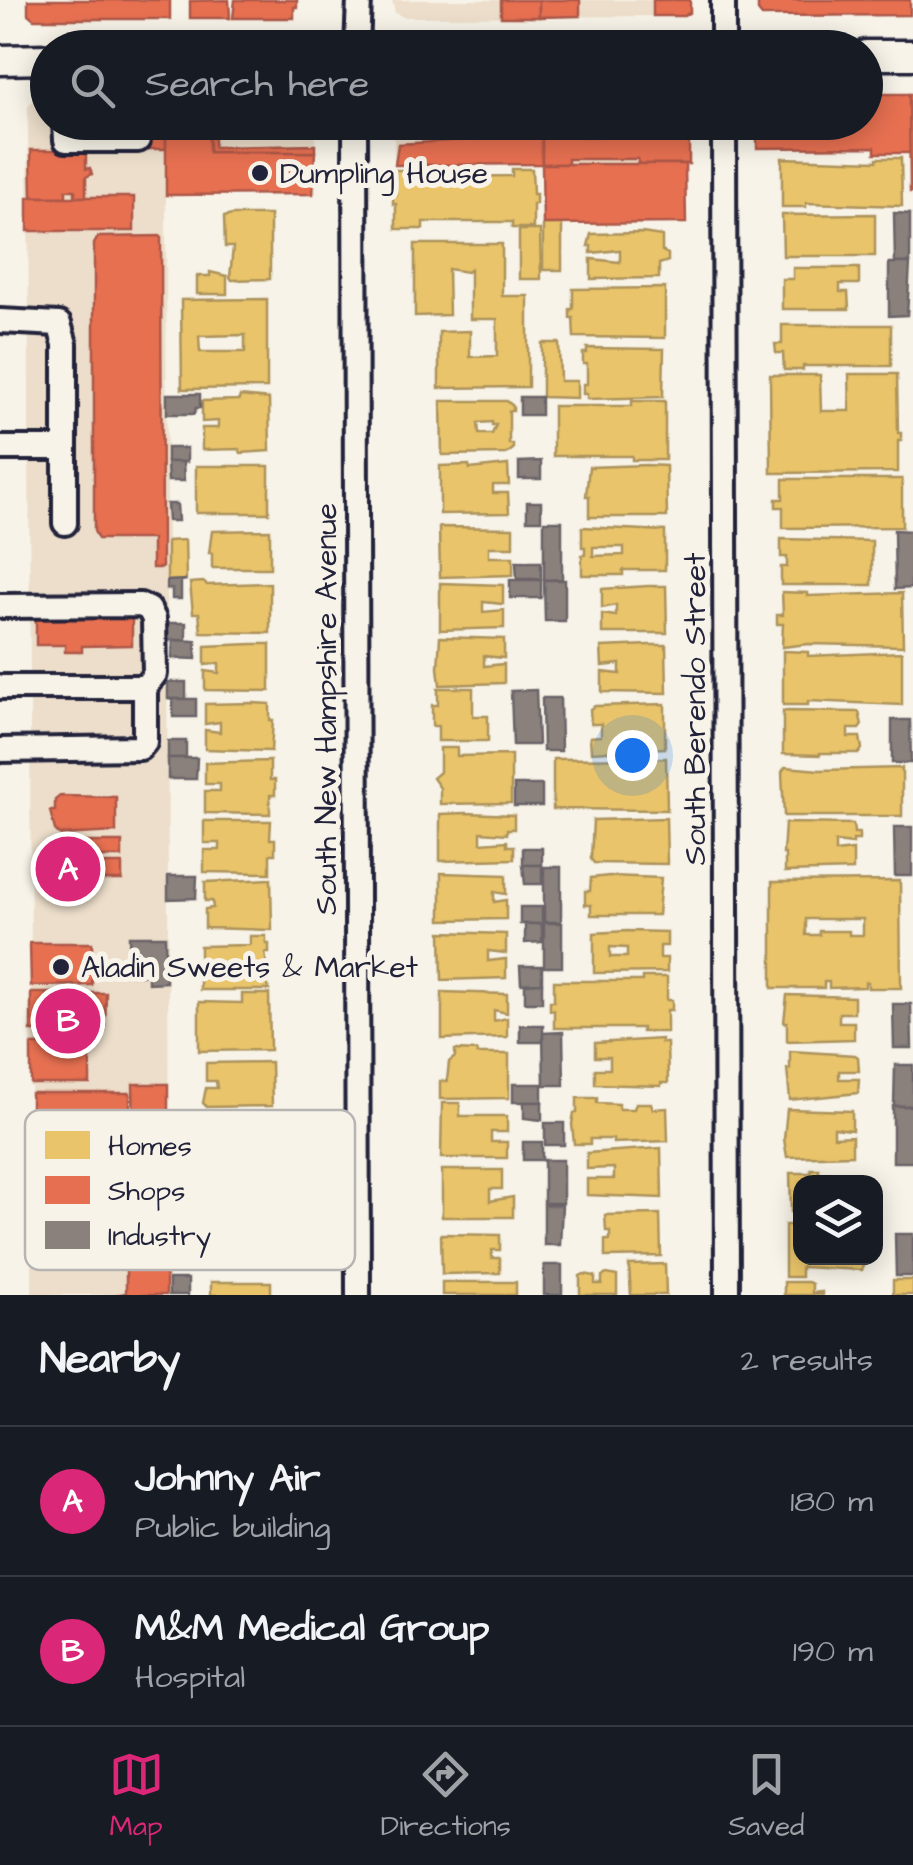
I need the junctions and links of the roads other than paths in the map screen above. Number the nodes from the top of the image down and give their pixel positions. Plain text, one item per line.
1 (359, 0) edge
2 (722, 0) edge
3 (358, 30) edge
4 (723, 30) edge
5 (883, 55) edge
6 (913, 55) edge
7 (30, 59) edge
8 (0, 60) edge
9 (66, 140) edge
10 (138, 140) edge
11 (355, 140) edge
12 (724, 140) edge
13 (0, 322) edge
14 (0, 448) edge
15 (64, 448) junction
16 (64, 523) dead end
17 (0, 606) edge
18 (146, 686) junction
19 (0, 687) edge
20 (0, 750) edge
21 (358, 1295) edge
22 (728, 1295) edge

1 - 3 street
2 - 4 street
5 - 6 main road
7 - 8 main road
9 - 10 street
11 - 21 street, South New Hampshire Avenue
12 - 22 street, South Berendo Street
13 - 15 street
14 - 15 street
15 - 16 street
17 - 18 street
18 - 19 street
18 - 20 street

